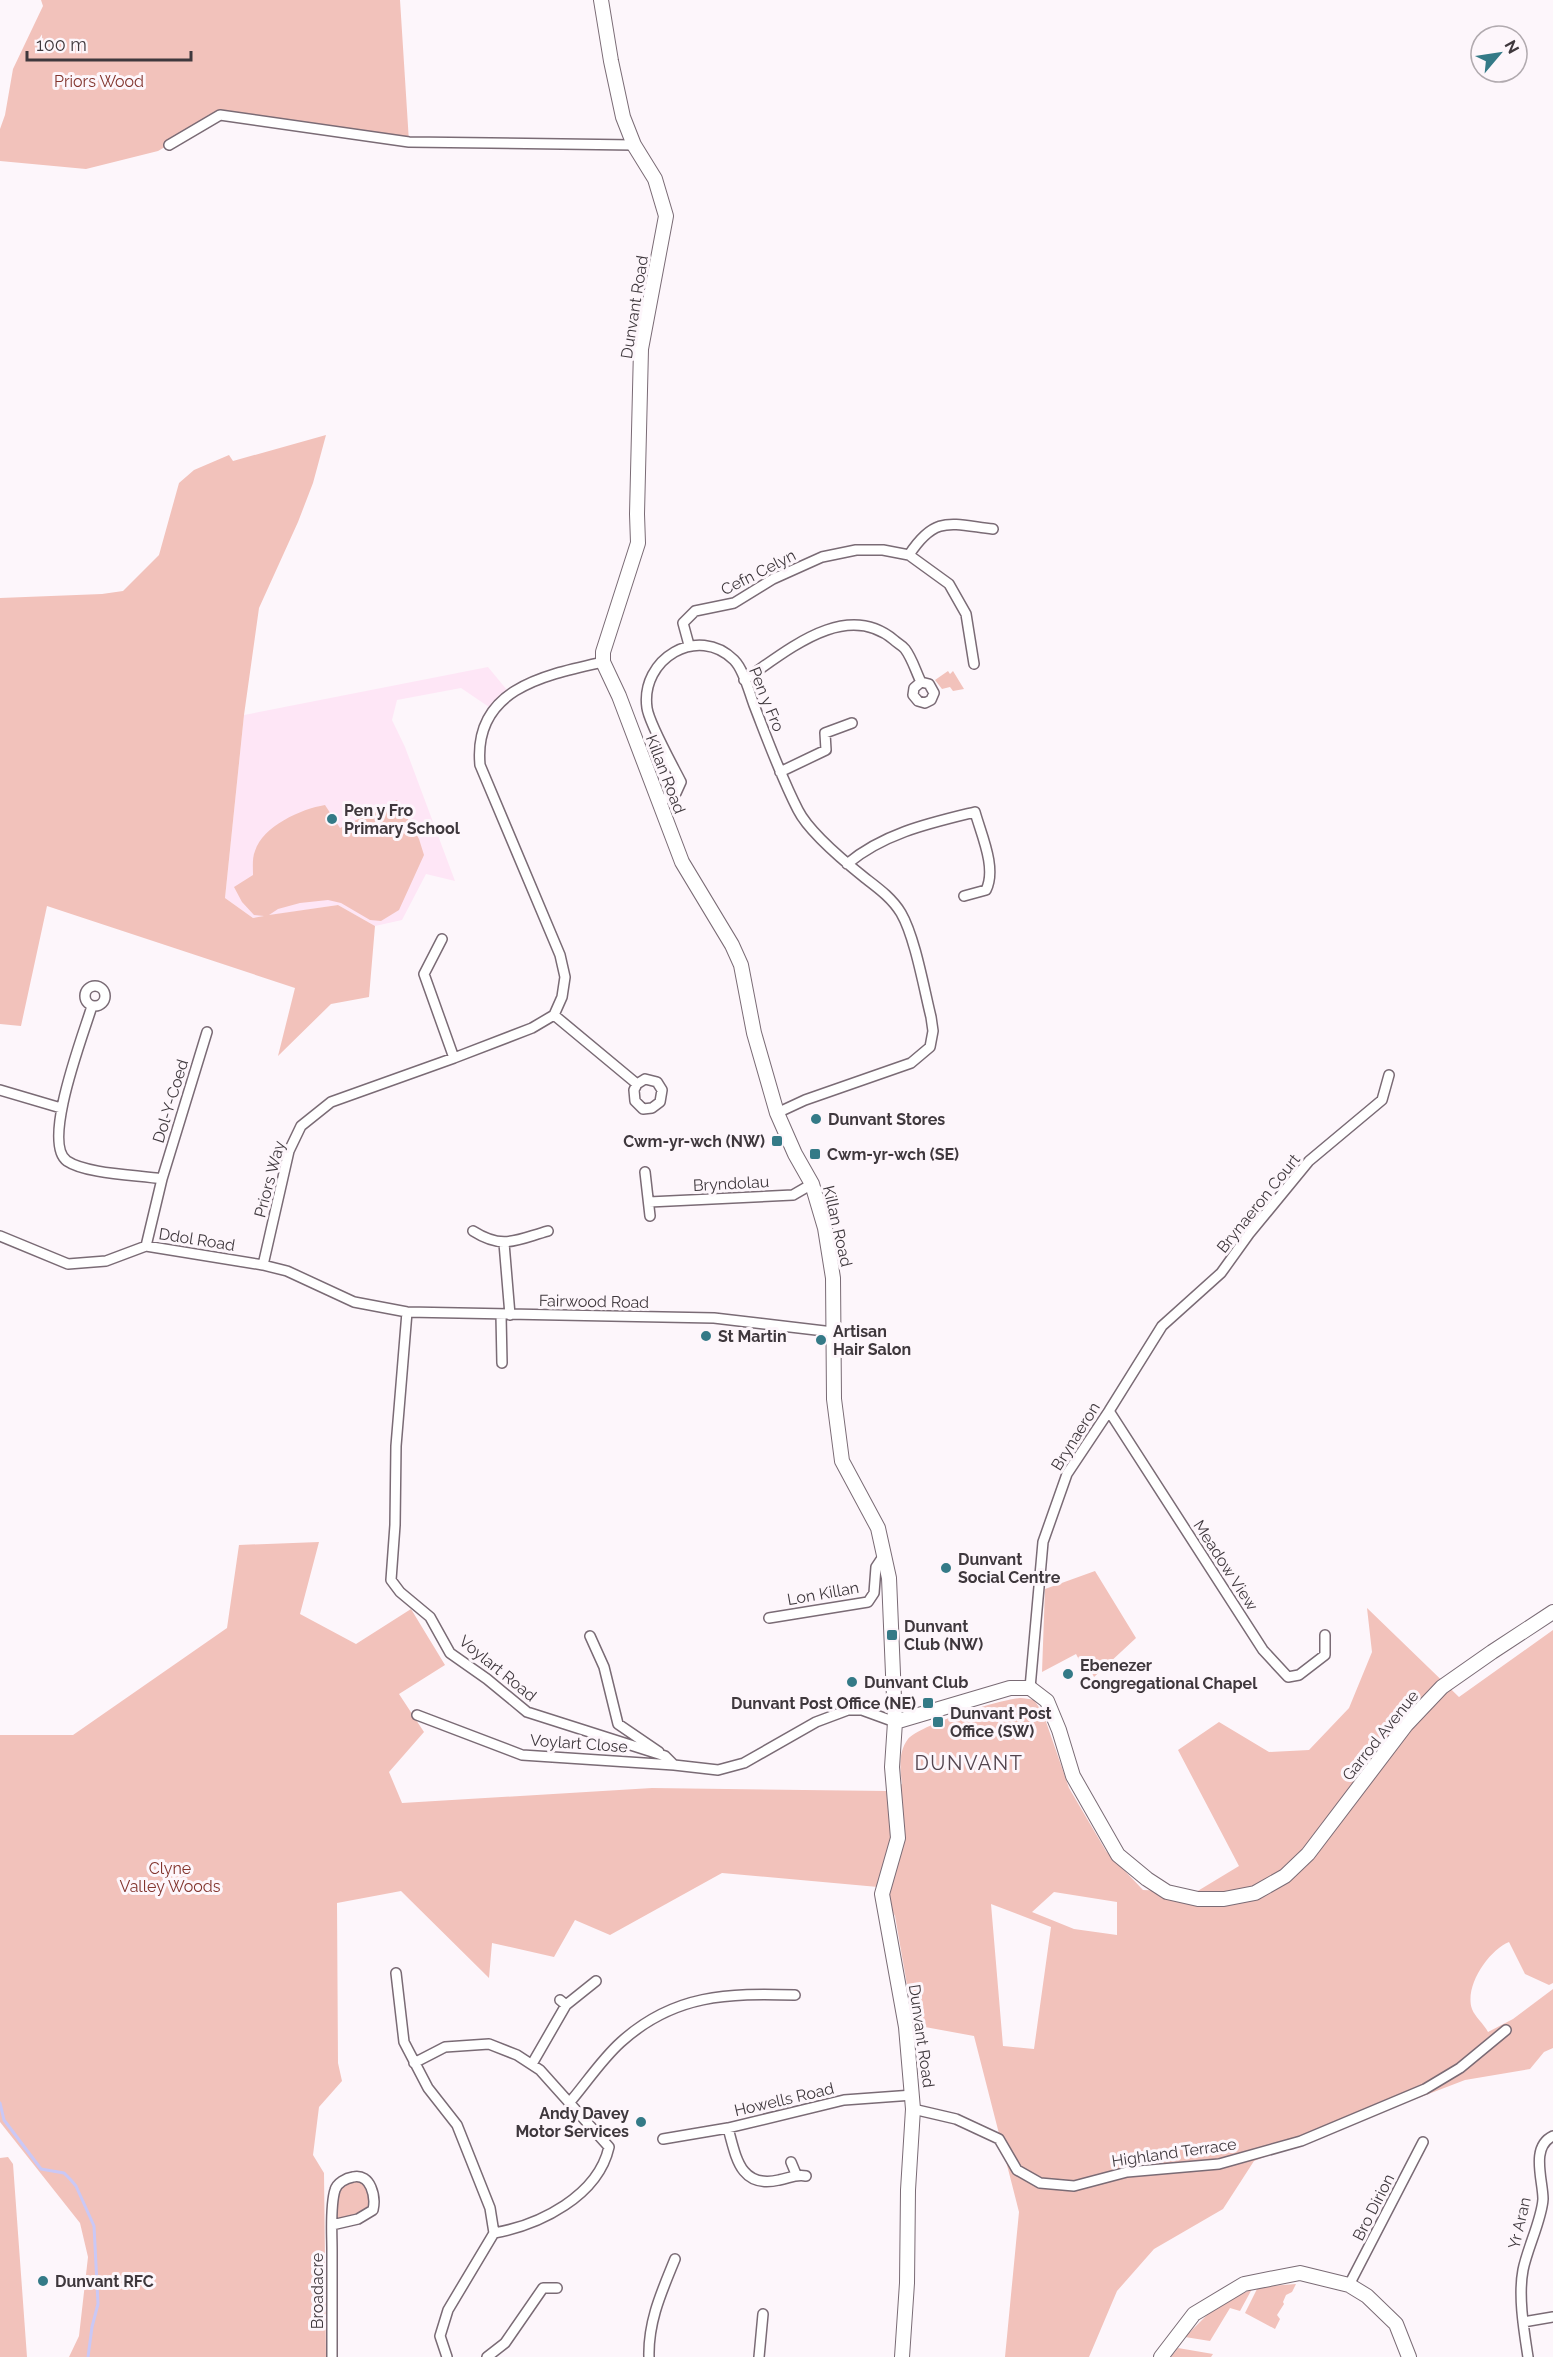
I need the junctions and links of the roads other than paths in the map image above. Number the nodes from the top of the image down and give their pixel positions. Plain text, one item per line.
1 (601, 0) edge
2 (169, 145) dead end
3 (634, 145) junction
4 (993, 529) dead end
5 (909, 555) junction
6 (689, 645) junction
7 (603, 662) junction
8 (974, 664) dead end
9 (744, 680) junction
10 (921, 682) dead end
11 (852, 723) dead end
12 (780, 772) junction
13 (658, 802) junction
14 (847, 864) junction
15 (964, 896) dead end
16 (442, 939) dead end
17 (92, 1006) dead end
18 (555, 1015) junction
19 (207, 1032) dead end
20 (454, 1058) junction
21 (1389, 1076) dead end
22 (637, 1084) dead end
23 (0, 1090) edge
24 (61, 1108) junction
25 (777, 1113) junction
26 (645, 1172) dead end
27 (162, 1179) junction
28 (812, 1184) junction
29 (649, 1202) junction
30 (650, 1216) dead end
31 (473, 1230) dead end
32 (548, 1231) dead end
33 (0, 1236) edge
34 (504, 1243) junction
35 (146, 1246) junction
36 (263, 1265) junction
37 (1221, 1272) joint
38 (354, 1302) joint
39 (407, 1312) junction
40 (505, 1315) junction
41 (833, 1332) junction
42 (502, 1363) dead end
43 (1109, 1411) junction
44 (884, 1555) junction
45 (1553, 1612) edge
46 (770, 1618) dead end
47 (1325, 1635) dead end
48 (590, 1636) dead end
49 (1030, 1688) junction
50 (417, 1715) dead end
51 (896, 1722) junction
52 (665, 1756) junction
53 (674, 1765) junction
54 (396, 1971) dead end
55 (596, 1981) dead end
56 (772, 1994) junction
57 (795, 1995) dead end
58 (772, 2006) dead end
59 (1506, 2030) dead end
60 (414, 2063) junction
61 (532, 2064) junction
62 (913, 2095) junction
63 (570, 2102) junction
64 (914, 2109) junction
65 (728, 2128) junction
66 (1553, 2136) edge
67 (663, 2139) dead end
68 (1423, 2142) dead end
69 (791, 2162) dead end
70 (332, 2225) junction
71 (494, 2233) junction
72 (674, 2258) dead end
73 (1349, 2285) junction
74 (557, 2288) dead end
75 (763, 2315) dead end
76 (1553, 2317) edge
77 (1523, 2322) junction
78 (332, 2357) edge
79 (447, 2357) edge
80 (487, 2357) edge
81 (649, 2357) edge
82 (759, 2357) edge
83 (902, 2357) edge
84 (1161, 2357) edge
85 (1409, 2357) edge
86 (1528, 2357) edge

1 - 3 street, Dunvant Road
2 - 3 street
3 - 7 street, Dunvant Road
4 - 5 street
5 - 6 street, Cefn Celyn
5 - 8 street, Cefn Celyn
6 - 9 street, Pen y Fro
6 - 13 street
7 - 13 street, Killan Road
7 - 18 street
9 - 10 street
9 - 12 street, Pen y Fro
11 - 12 street
12 - 14 street, Pen y Fro
13 - 25 street, Killan Road
14 - 15 street
14 - 25 street, Pen y Fro
16 - 20 street
17 - 24 street
18 - 20 street, Priors Way
18 - 22 street
19 - 27 street, Dol-Y-Coed
20 - 36 street, Priors Way
21 - 37 street, Brynaeron Court
23 - 24 street
24 - 27 street
25 - 28 street, Killan Road
26 - 29 street
27 - 35 street, Dol-Y-Coed
28 - 29 street, Bryndolau
28 - 41 street, Killan Road
29 - 30 street
31 - 34 street
32 - 34 street
33 - 35 street, Ddol Road
34 - 40 street
35 - 36 street, Ddol Road
36 - 38 street, Ddol Road
37 - 43 street, Brynaeron
38 - 39 street, Fairwood Road
39 - 40 street, Fairwood Road
39 - 52 street, Voylart Road
40 - 41 street, Fairwood Road
40 - 42 street
41 - 44 street, Killan Road
43 - 47 street, Meadow View
43 - 49 street, Brynaeron
44 - 46 street, Lon Killan
44 - 51 street, Killan Road
45 - 49 street, Garrod Avenue
48 - 52 street
49 - 51 street
50 - 53 street, Voylart Close
51 - 53 street
51 - 62 street, Dunvant Road
52 - 53 street, Voylart Road
54 - 60 street
55 - 61 street
56 - 57 street
56 - 58 street
56 - 63 street
59 - 64 street, Highland Terrace
60 - 61 street
60 - 71 street
61 - 63 street
62 - 64 street, Dunvant Road
62 - 65 street, Howells Road
63 - 71 street
64 - 83 street, Dunvant Road
65 - 67 street, Howells Road
65 - 69 street
66 - 77 street, Yr Aran
68 - 73 street, Bro Dirion
70 - 70 street, Broadacre
70 - 78 street, Broadacre
71 - 79 street
72 - 81 street
73 - 84 street
73 - 85 street
74 - 80 street
75 - 82 street
76 - 77 street
77 - 86 street, Yr Aran

